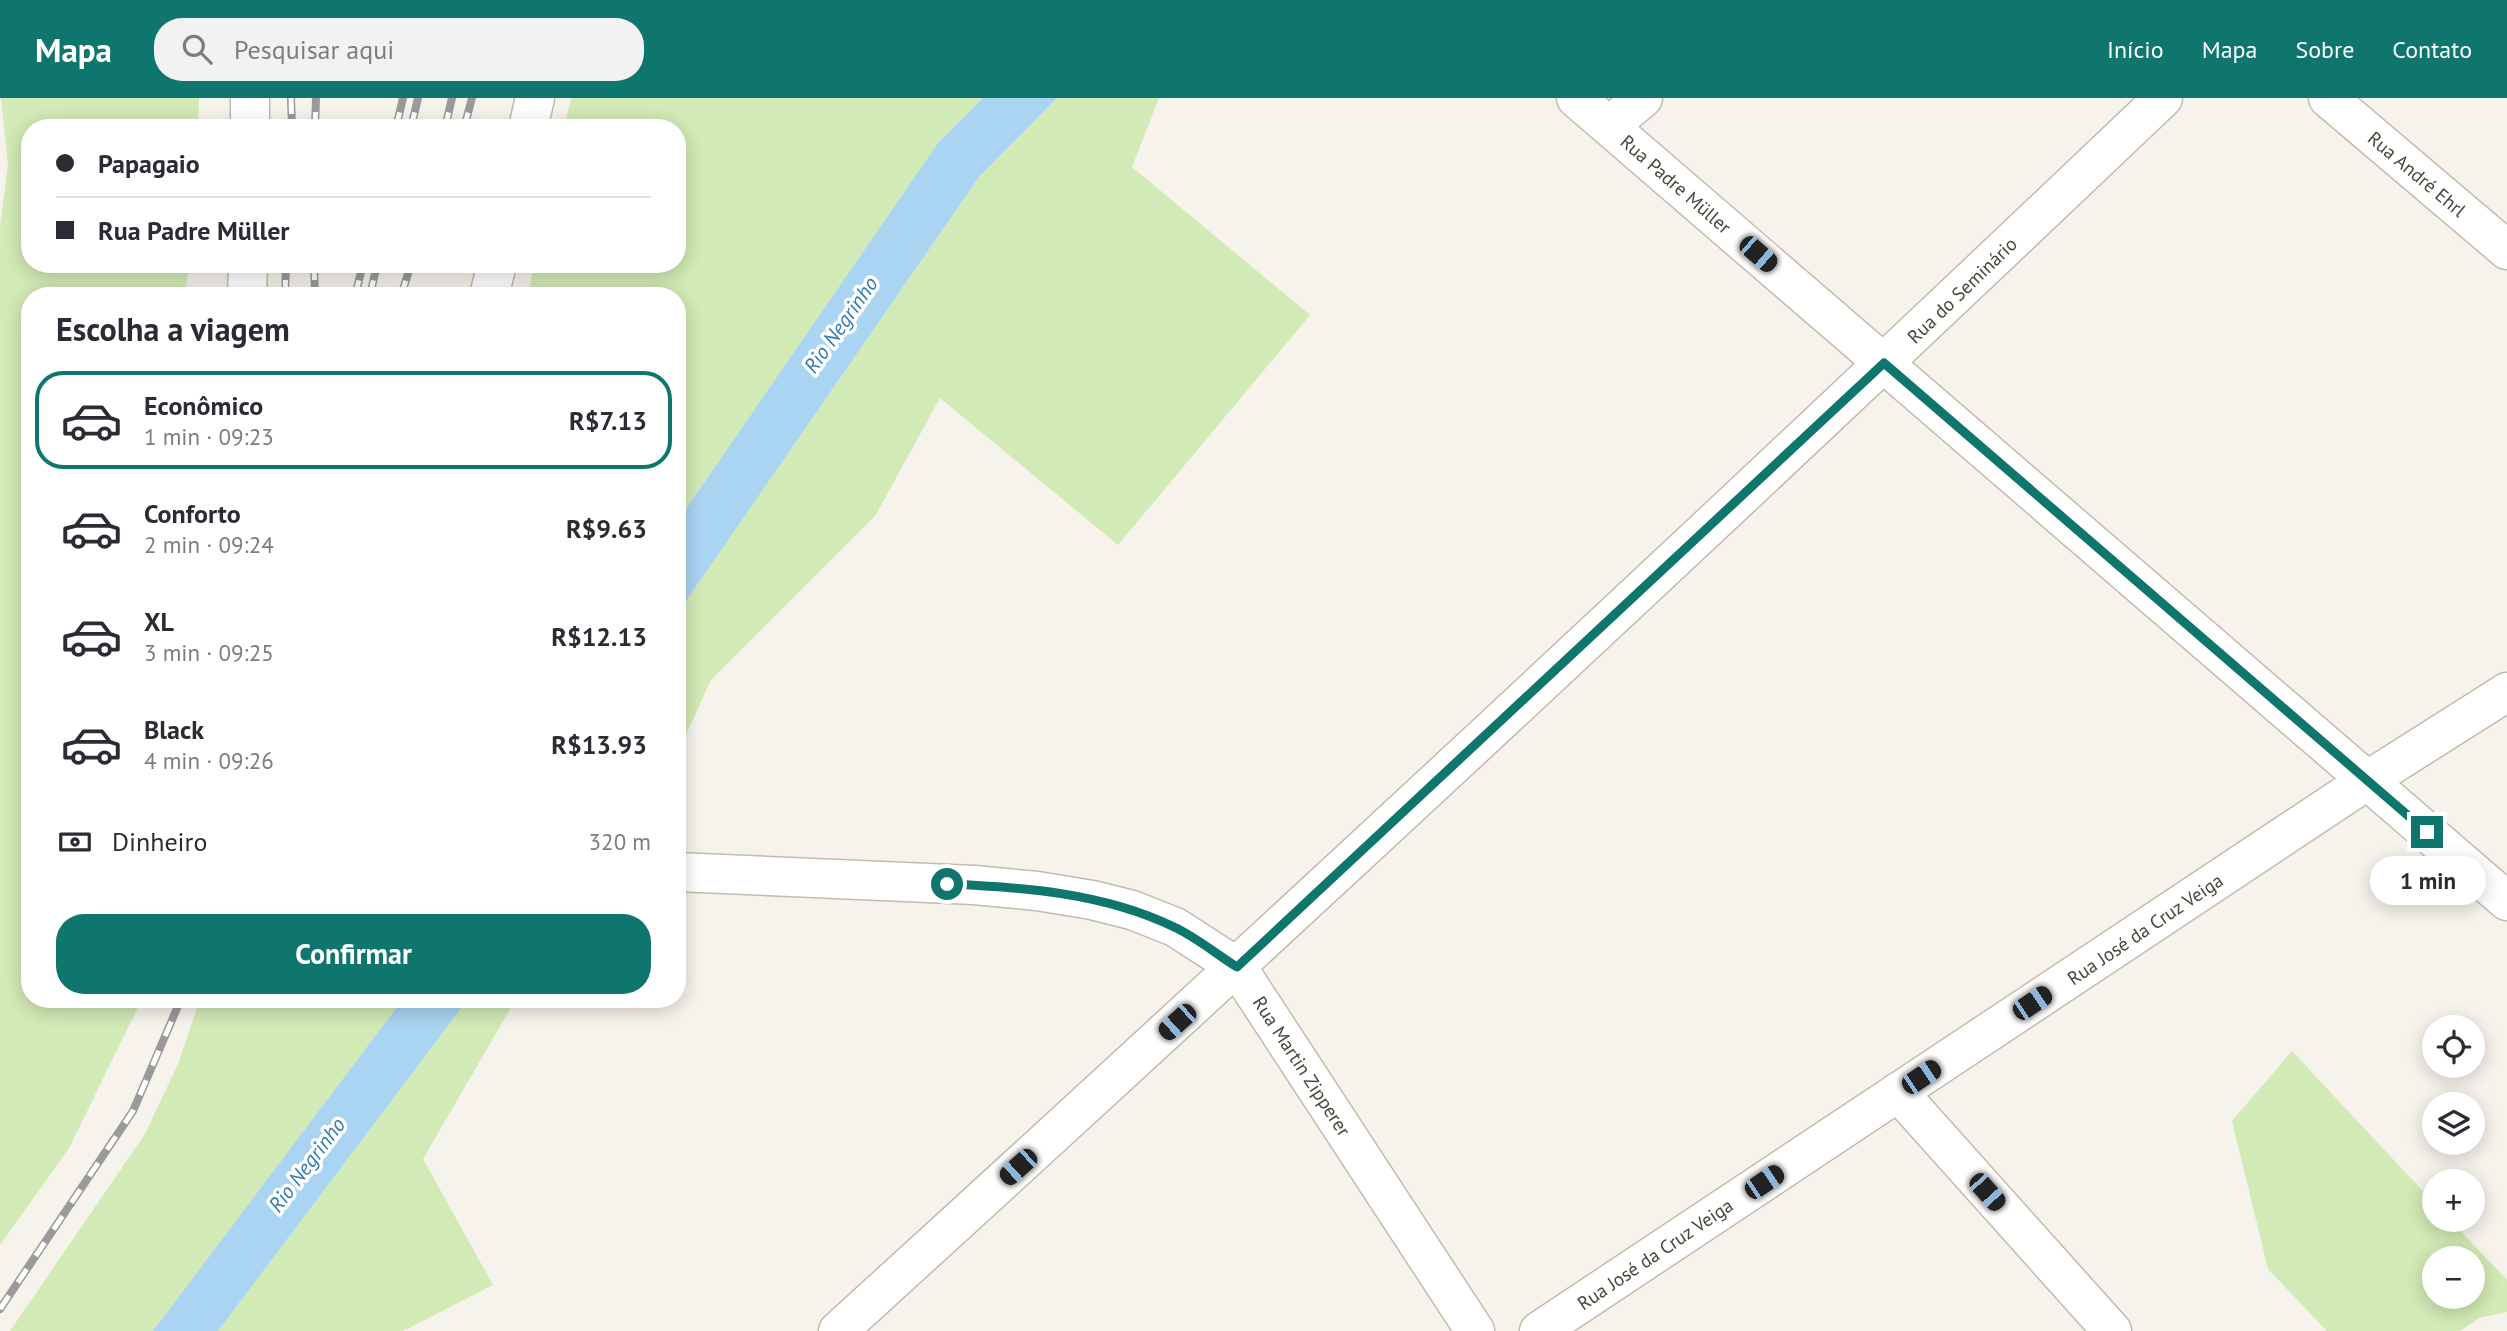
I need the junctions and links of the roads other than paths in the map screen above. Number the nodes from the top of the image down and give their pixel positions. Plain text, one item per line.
1 (250, 98) edge
2 (535, 98) edge
3 (1577, 98) edge
4 (1643, 98) edge
5 (2163, 98) edge
6 (2328, 98) edge
7 (250, 119) edge
8 (530, 119) edge
9 (1609, 127) junction
10 (2507, 250) edge
11 (1884, 363) junction
12 (2507, 692) edge
13 (2368, 780) junction
14 (686, 872) edge
15 (2507, 901) edge
16 (1237, 967) junction
17 (1898, 1092) junction
18 (838, 1331) edge
19 (1475, 1331) edge
20 (1539, 1331) edge
21 (2112, 1331) edge

1 - 7 street
2 - 8 street
3 - 9 street, Rua Padre Müller
4 - 9 street
5 - 11 street, Rua do Seminário
6 - 10 street, Rua André Ehrl
9 - 11 street, Rua Padre Müller
11 - 13 street, Rua Padre Müller
11 - 16 street, Rua do Seminário
12 - 13 street, Rua José da Cruz Veiga
13 - 15 street, Rua Padre Müller
13 - 17 street, Rua José da Cruz Veiga
14 - 16 street, Rua Martin Zipperer
16 - 18 street, Rua do Seminário
16 - 19 street, Rua Martin Zipperer
17 - 20 street, Rua José da Cruz Veiga
17 - 21 street

